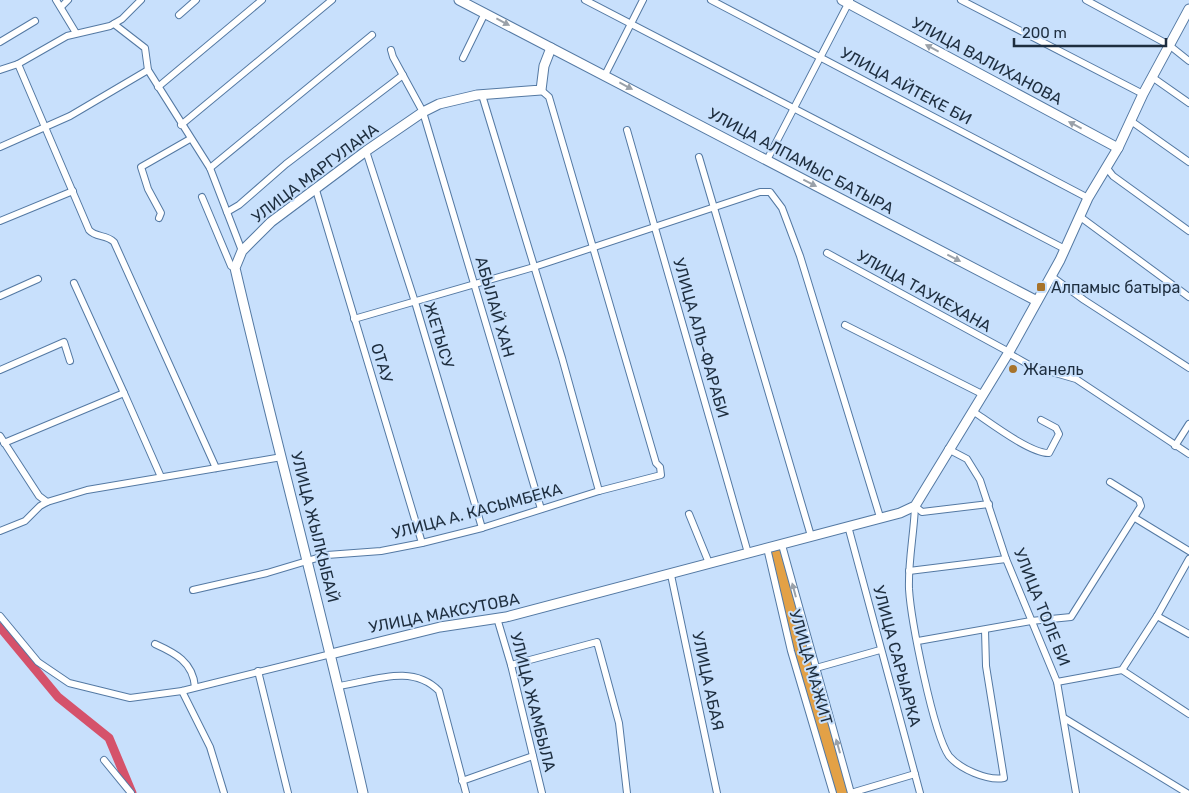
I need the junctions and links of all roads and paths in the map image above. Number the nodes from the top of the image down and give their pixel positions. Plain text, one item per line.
1 (56, 0) edge
2 (68, 0) edge
3 (140, 0) edge
4 (196, 0) edge
5 (262, 0) edge
6 (332, 0) edge
7 (459, 0) edge
8 (585, 0) edge
9 (643, 0) edge
10 (711, 0) edge
11 (960, 0) edge
12 (1086, 0) edge
13 (847, 1) edge
14 (61, 7) junction
15 (1189, 9) edge
16 (485, 13) junction
17 (179, 15) dead end
18 (35, 21) dead end
19 (114, 24) junction
20 (630, 24) junction
21 (76, 33) junction
22 (372, 35) dead end
23 (0, 42) edge
24 (1169, 45) junction
25 (551, 48) junction
26 (391, 50) dead end
27 (821, 56) junction
28 (463, 58) dead end
29 (1189, 61) edge
30 (18, 64) junction
31 (0, 70) edge
32 (148, 70) junction
33 (605, 75) junction
34 (403, 76) junction
35 (1152, 77) junction
36 (158, 87) junction
37 (541, 90) junction
38 (1143, 94) junction
39 (482, 95) junction
40 (1189, 103) edge
41 (793, 106) junction
42 (423, 112) junction
43 (1130, 121) junction
44 (181, 125) junction
45 (46, 128) junction
46 (627, 130) dead end
47 (190, 139) junction
48 (0, 147) edge
49 (1118, 148) junction
50 (366, 151) junction
51 (699, 157) dead end
52 (767, 160) junction
53 (1189, 162) edge
54 (1106, 167) junction
55 (210, 168) junction
56 (316, 190) junction
57 (73, 191) junction
58 (202, 197) dead end
59 (1088, 198) junction
60 (715, 208) junction
61 (227, 212) junction
62 (1079, 216) junction
63 (159, 218) dead end
64 (0, 221) edge
65 (655, 227) junction
66 (1189, 231) edge
67 (594, 248) junction
68 (1063, 248) junction
69 (242, 252) junction
70 (827, 253) dead end
71 (534, 267) junction
72 (236, 268) junction
73 (1051, 276) junction
74 (38, 280) dead end
75 (74, 284) dead end
76 (474, 284) junction
77 (0, 296) edge
78 (1189, 297) edge
79 (1038, 301) junction
80 (415, 302) junction
81 (354, 319) junction
82 (845, 325) dead end
83 (1008, 353) junction
84 (70, 361) dead end
85 (1189, 368) edge
86 (0, 370) edge
87 (124, 392) junction
88 (984, 395) junction
89 (974, 412) junction
90 (1041, 420) dead end
91 (1189, 424) edge
92 (0, 436) edge
93 (4, 443) junction
94 (1175, 446) junction
95 (948, 449) junction
96 (1189, 454) edge
97 (282, 457) junction
98 (216, 468) junction
99 (161, 477) junction
100 (1110, 482) dead end
101 (599, 491) junction
102 (47, 502) junction
103 (989, 504) junction
104 (915, 506) junction
105 (541, 510) junction
106 (689, 514) dead end
107 (880, 517) junction
108 (1134, 518) junction
109 (848, 526) junction
110 (482, 528) junction
111 (0, 531) edge
112 (812, 536) junction
113 (422, 543) junction
114 (782, 545) junction
115 (766, 548) junction
116 (1189, 552) edge
117 (748, 553) junction
118 (1006, 559) junction
119 (1189, 559) edge
120 (306, 562) junction
121 (709, 563) junction
122 (909, 571) junction
123 (672, 575) junction
124 (193, 590) dead end
125 (0, 616) edge
126 (1157, 616) junction
127 (497, 618) junction
128 (1031, 621) junction
129 (985, 630) junction
130 (1189, 634) edge
131 (918, 641) junction
132 (155, 644) dead end
133 (880, 650) junction
134 (331, 654) junction
135 (511, 665) junction
136 (816, 668) junction
137 (1122, 670) junction
138 (258, 672) junction
139 (1057, 682) junction
140 (338, 686) junction
141 (195, 687) junction
142 (182, 691) junction
143 (1189, 714) edge
144 (1064, 718) junction
145 (533, 756) junction
146 (104, 760) dead end
147 (915, 774) junction
148 (462, 780) junction
149 (131, 793) edge
150 (224, 793) edge
151 (288, 793) edge
152 (363, 793) edge
153 (466, 793) edge
154 (542, 793) edge
155 (627, 793) edge
156 (718, 793) edge
157 (833, 793) edge
158 (852, 793) edge
159 (920, 793) edge
160 (1076, 793) edge
161 (1187, 793) edge

1 - 14 street
2 - 14 street
3 - 19 street
4 - 17 street
5 - 36 street
6 - 44 street
7 - 16 street, УЛИЦА АЛПАМЫС БАТЫРА
8 - 20 street
9 - 20 street
10 - 27 street, УЛИЦА АЙТЕКЕ БИ
11 - 38 street
12 - 24 street
13 - 27 street
49 -> 13 street, УЛИЦА ВАЛИХАНОВА
14 - 21 street
15 - 24 street
16 -> 25 street, УЛИЦА АЛПАМЫС БАТЫРА
16 - 28 street
18 - 23 street
19 - 21 street
19 - 32 street
20 - 33 street
20 - 41 street
21 - 30 street
22 - 55 street
24 - 29 street
24 - 35 street
25 - 33 street, УЛИЦА АЛПАМЫС БАТЫРА
25 - 37 street
26 - 34 street, АБЫЛАЙ ХАН
27 - 41 street
27 - 59 street, УЛИЦА АЙТЕКЕ БИ
30 - 31 street
30 - 45 street
32 - 36 street
32 - 45 street
33 -> 52 street, УЛИЦА АЛПАМЫС БАТЫРА
34 - 42 street, АБЫЛАЙ ХАН
34 - 61 street
35 - 38 street
35 - 40 street
36 - 44 street
37 - 39 street, УЛИЦА МАРГУЛАНА
37 - 67 street
38 - 43 street
39 - 42 street, УЛИЦА МАРГУЛАНА
39 - 71 street
41 - 52 street
41 - 68 street
42 - 50 street, УЛИЦА МАРГУЛАНА
42 - 76 street, АБЫЛАЙ ХАН
43 - 49 street
43 - 53 street
44 - 47 street
45 - 48 street
45 - 57 street
46 - 65 street, УЛИЦА АЛЬ-ФАРАБИ
47 - 55 street
47 - 63 street
49 - 54 street
50 - 56 street, УЛИЦА МАРГУЛАНА
50 - 80 street, ЖЕТЫСУ
51 - 60 street
52 -> 79 street, УЛИЦА АЛПАМЫС БАТЫРА
54 - 59 street
54 - 66 street
55 - 61 street
56 - 69 street, УЛИЦА МАРГУЛАНА
56 - 81 street, ОТАУ
57 - 64 street
57 - 98 street
58 - 72 street
59 - 62 street
60 - 65 street
60 - 107 street
60 - 112 street
61 - 69 street
62 - 68 street
62 - 78 street
65 - 67 street
65 - 117 street, УЛИЦА АЛЬ-ФАРАБИ
67 - 71 street
67 - 101 street, УЛИЦА А. КАСЫМБЕКА
68 - 73 street
69 - 72 street, УЛИЦА МАРГУЛАНА
70 - 83 street, УЛИЦА ТАУКЕХАНА
71 - 76 street
71 - 101 street
72 - 97 street, УЛИЦА ЖЫЛКЫБАЙ
73 - 79 street
73 - 85 street
74 - 77 street
75 - 87 street
76 - 80 street
76 - 105 street, АБЫЛАЙ ХАН
79 - 83 street
80 - 81 street
80 - 110 street, ЖЕТЫСУ
81 - 113 street, ОТАУ
82 - 88 street
83 - 88 street
83 - 94 street, УЛИЦА ТАУКЕХАНА
84 - 86 street
87 - 93 street
87 - 99 street
88 - 89 street
89 - 90 street
89 - 95 street
91 - 94 street
92 - 93 street
93 - 102 street
94 - 96 street, УЛИЦА ТАУКЕХАНА
95 - 103 street, УЛИЦА ТОЛЕ БИ
95 - 104 street
97 - 98 street
97 - 120 street, УЛИЦА ЖЫЛКЫБАЙ
98 - 99 street
99 - 102 street
100 - 108 street
101 - 105 street, УЛИЦА А. КАСЫМБЕКА
102 - 111 street
103 - 104 street
103 - 118 street, УЛИЦА ТОЛЕ БИ
104 - 107 street, УЛИЦА МАКСУТОВА
104 - 122 street
105 - 110 street, УЛИЦА А. КАСЫМБЕКА
106 - 121 street
107 - 109 street, УЛИЦА МАКСУТОВА
108 - 116 street
108 - 128 street
109 - 112 street, УЛИЦА МАКСУТОВА
109 - 133 street, УЛИЦА САРЫАРКА
110 - 113 street, УЛИЦА А. КАСЫМБЕКА
112 - 114 street, УЛИЦА МАКСУТОВА
113 - 120 street, УЛИЦА А. КАСЫМБЕКА
114 - 115 street, УЛИЦА МАКСУТОВА
136 -> 114 street
115 - 117 street, УЛИЦА МАКСУТОВА
115 - 157 street, УЛИЦА МАЖИТ
117 - 121 street, УЛИЦА МАКСУТОВА
118 - 122 street
118 - 128 street, УЛИЦА ТОЛЕ БИ
119 - 126 street
120 - 124 street, УЛИЦА А. КАСЫМБЕКА
120 - 134 street, УЛИЦА ЖЫЛКЫБАЙ
121 - 123 street, УЛИЦА МАКСУТОВА
122 - 131 street
123 - 127 street, УЛИЦА МАКСУТОВА
123 - 156 street, УЛИЦА АБАЯ
125 - 142 street, УЛИЦА МАКСУТОВА
126 - 130 street
126 - 137 street
127 - 134 street, УЛИЦА МАКСУТОВА
127 - 135 street, УЛИЦА ЖАМБЫЛА
128 - 129 street
128 - 139 street, УЛИЦА ТОЛЕ БИ
129 - 131 street
129 - 131 street
132 - 141 street
133 - 136 street
133 - 147 street, УЛИЦА САРЫАРКА
134 - 138 street, УЛИЦА МАКСУТОВА
134 - 140 street, УЛИЦА ЖЫЛКЫБАЙ
135 - 145 street, УЛИЦА ЖАМБЫЛА
135 - 155 street
158 -> 136 street
137 - 139 street
137 - 143 street
138 - 141 street, УЛИЦА МАКСУТОВА
138 - 151 street
139 - 144 street, УЛИЦА ТОЛЕ БИ
140 - 148 street
140 - 152 street, УЛИЦА ЖЫЛКЫБАЙ
141 - 142 street, УЛИЦА МАКСУТОВА
142 - 150 street
144 - 160 street, УЛИЦА ТОЛЕ БИ
144 - 161 street
145 - 148 street
145 - 154 street, УЛИЦА ЖАМБЫЛА
146 - 149 street
147 - 158 street
147 - 159 street, УЛИЦА САРЫАРКА
148 - 153 street

